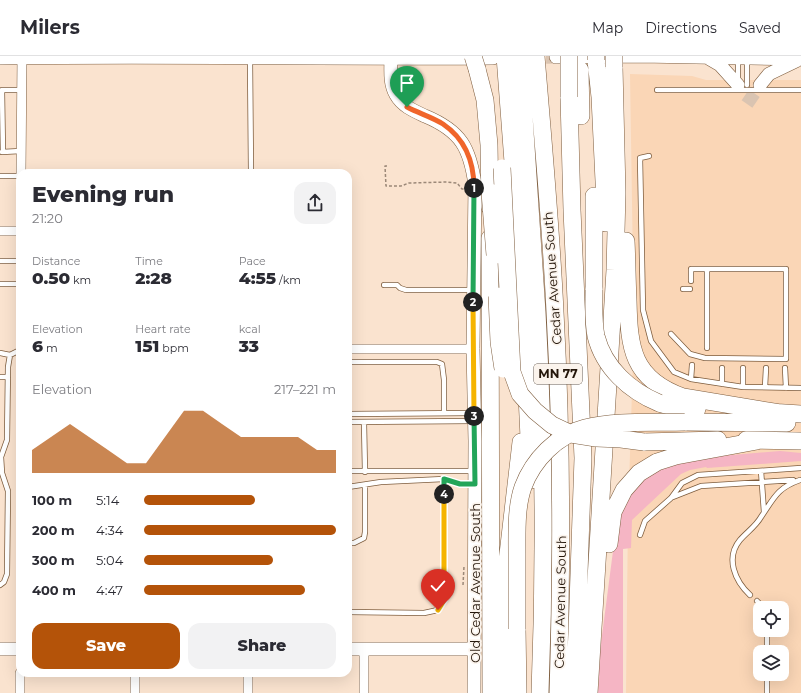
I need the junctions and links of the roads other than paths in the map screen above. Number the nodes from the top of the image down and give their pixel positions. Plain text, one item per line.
1 (132, 56) edge
2 (520, 56) edge
3 (536, 56) edge
4 (22, 57) edge
5 (250, 57) edge
6 (391, 57) edge
7 (499, 57) edge
8 (563, 57) edge
9 (743, 57) edge
10 (0, 58) edge
11 (708, 58) junction
12 (801, 59) edge
13 (588, 60) edge
14 (475, 62) edge
15 (614, 66) edge
16 (748, 85) junction
17 (22, 90) junction
18 (657, 90) dead end
19 (801, 90) edge
20 (597, 97) junction
21 (21, 151) junction
22 (1, 153) edge
23 (650, 156) dead end
24 (21, 169) edge
25 (251, 169) edge
26 (16, 175) edge
27 (0, 176) edge
28 (490, 192) junction
29 (0, 231) edge
30 (16, 231) edge
31 (0, 261) edge
32 (16, 261) edge
33 (521, 268) junction
34 (707, 269) junction
35 (691, 281) dead end
36 (0, 284) edge
37 (16, 284) edge
38 (384, 285) dead end
39 (683, 289) dead end
40 (690, 289) dead end
41 (474, 290) junction
42 (671, 334) dead end
43 (707, 348) dead end
44 (352, 349) edge
45 (473, 349) junction
46 (16, 352) edge
47 (0, 353) edge
48 (10, 355) junction
49 (579, 360) junction
50 (352, 362) edge
51 (692, 365) dead end
52 (722, 368) dead end
53 (743, 368) dead end
54 (766, 368) dead end
55 (786, 368) dead end
56 (609, 375) junction
57 (8, 376) junction
58 (0, 377) edge
59 (691, 379) junction
60 (722, 384) junction
61 (743, 387) junction
62 (766, 387) junction
63 (786, 388) junction
64 (801, 388) edge
65 (444, 413) junction
66 (780, 413) junction
67 (352, 414) edge
68 (801, 414) edge
69 (474, 417) junction
70 (352, 422) edge
71 (364, 423) junction
72 (801, 423) edge
73 (757, 441) junction
74 (801, 441) edge
75 (644, 442) junction
76 (1, 459) edge
77 (801, 468) edge
78 (352, 471) edge
79 (761, 471) junction
80 (365, 472) junction
81 (475, 477) junction
82 (444, 479) junction
83 (800, 480) edge
84 (761, 482) junction
85 (2, 483) edge
86 (365, 485) junction
87 (352, 487) edge
88 (671, 498) junction
89 (764, 512) junction
90 (640, 535) dead end
91 (352, 543) edge
92 (0, 585) edge
93 (750, 595) dead end
94 (352, 612) edge
95 (594, 621) junction
96 (0, 649) edge
97 (16, 649) edge
98 (352, 649) edge
99 (364, 649) junction
100 (474, 649) junction
101 (542, 656) junction
102 (20, 677) edge
103 (135, 677) edge
104 (248, 677) edge
105 (767, 681) edge
106 (20, 693) edge
107 (135, 693) edge
108 (248, 693) edge
109 (364, 693) edge
110 (474, 693) edge
111 (489, 693) edge
112 (505, 693) edge
113 (518, 693) edge
114 (540, 693) edge
115 (558, 693) edge
116 (574, 693) edge
117 (589, 693) edge
118 (767, 693) edge

1 - 4 main road
1 - 5 main road
2 - 101 highway, Cedar Avenue South / MN 77
3 - 115 highway, Cedar Avenue South / MN 77
4 - 10 main road
4 - 17 street
5 - 6 main road
5 - 25 lane
6 - 7 main road
6 - 41 main road, Old Cedar Avenue South
7 - 33 highway
7 - 75 highway, bridge
8 - 11 main road
8 - 49 highway, bridge
9 - 11 main road
9 - 12 main road
9 - 16 lane
9 - 16 lane
11 - 16 main road
12 - 16 main road
13 - 20 highway
13 - 49 highway
14 - 28 highway
15 - 56 highway
15 - 66 highway
17 - 21 street
17 - 22 lane
18 - 19 lane
20 - 56 highway
20 - 66 highway, bridge
21 - 22 lane
21 - 24 street
23 - 59 lane
26 - 27 lane
28 - 75 highway, bridge
28 - 111 highway
29 - 30 street
31 - 32 lane
33 - 101 highway
33 - 112 highway
34 - 35 lane
34 - 42 lane
34 - 43 lane
36 - 37 lane
38 - 41 lane
39 - 40 lane
41 - 45 main road, Old Cedar Avenue South
44 - 45 street
45 - 69 main road, Old Cedar Avenue South
46 - 48 lane
47 - 48 lane
48 - 57 lane
49 - 116 highway
50 - 65 lane
51 - 59 lane
52 - 60 lane
53 - 61 lane
54 - 62 lane
55 - 63 lane
56 - 95 highway
57 - 58 lane
57 - 76 lane
59 - 60 lane
60 - 61 lane
61 - 62 lane
62 - 63 lane
63 - 64 lane
65 - 67 lane
65 - 69 lane
66 - 68 highway
69 - 71 lane
69 - 81 main road, Old Cedar Avenue South
70 - 71 lane
71 - 80 lane
72 - 113 highway, bridge
73 - 74 highway
73 - 75 highway
73 - 95 highway
76 - 85 lane
77 - 79 lane
78 - 80 lane
79 - 84 lane
79 - 88 lane
80 - 81 lane
81 - 82 lane
81 - 100 main road, Old Cedar Avenue South
82 - 86 lane
82 - 94 lane
83 - 84 lane
83 - 89 lane
84 - 88 lane
84 - 89 lane
85 - 92 lane
86 - 87 lane
86 - 91 lane
88 - 90 lane
89 - 93 lane
95 - 117 highway
96 - 97 main road
98 - 99 main road
99 - 100 main road
99 - 109 street
100 - 110 main road, Old Cedar Avenue South
101 - 114 highway, Cedar Avenue South / MN 77
102 - 106 street
103 - 107 street
104 - 108 street
105 - 118 lane

